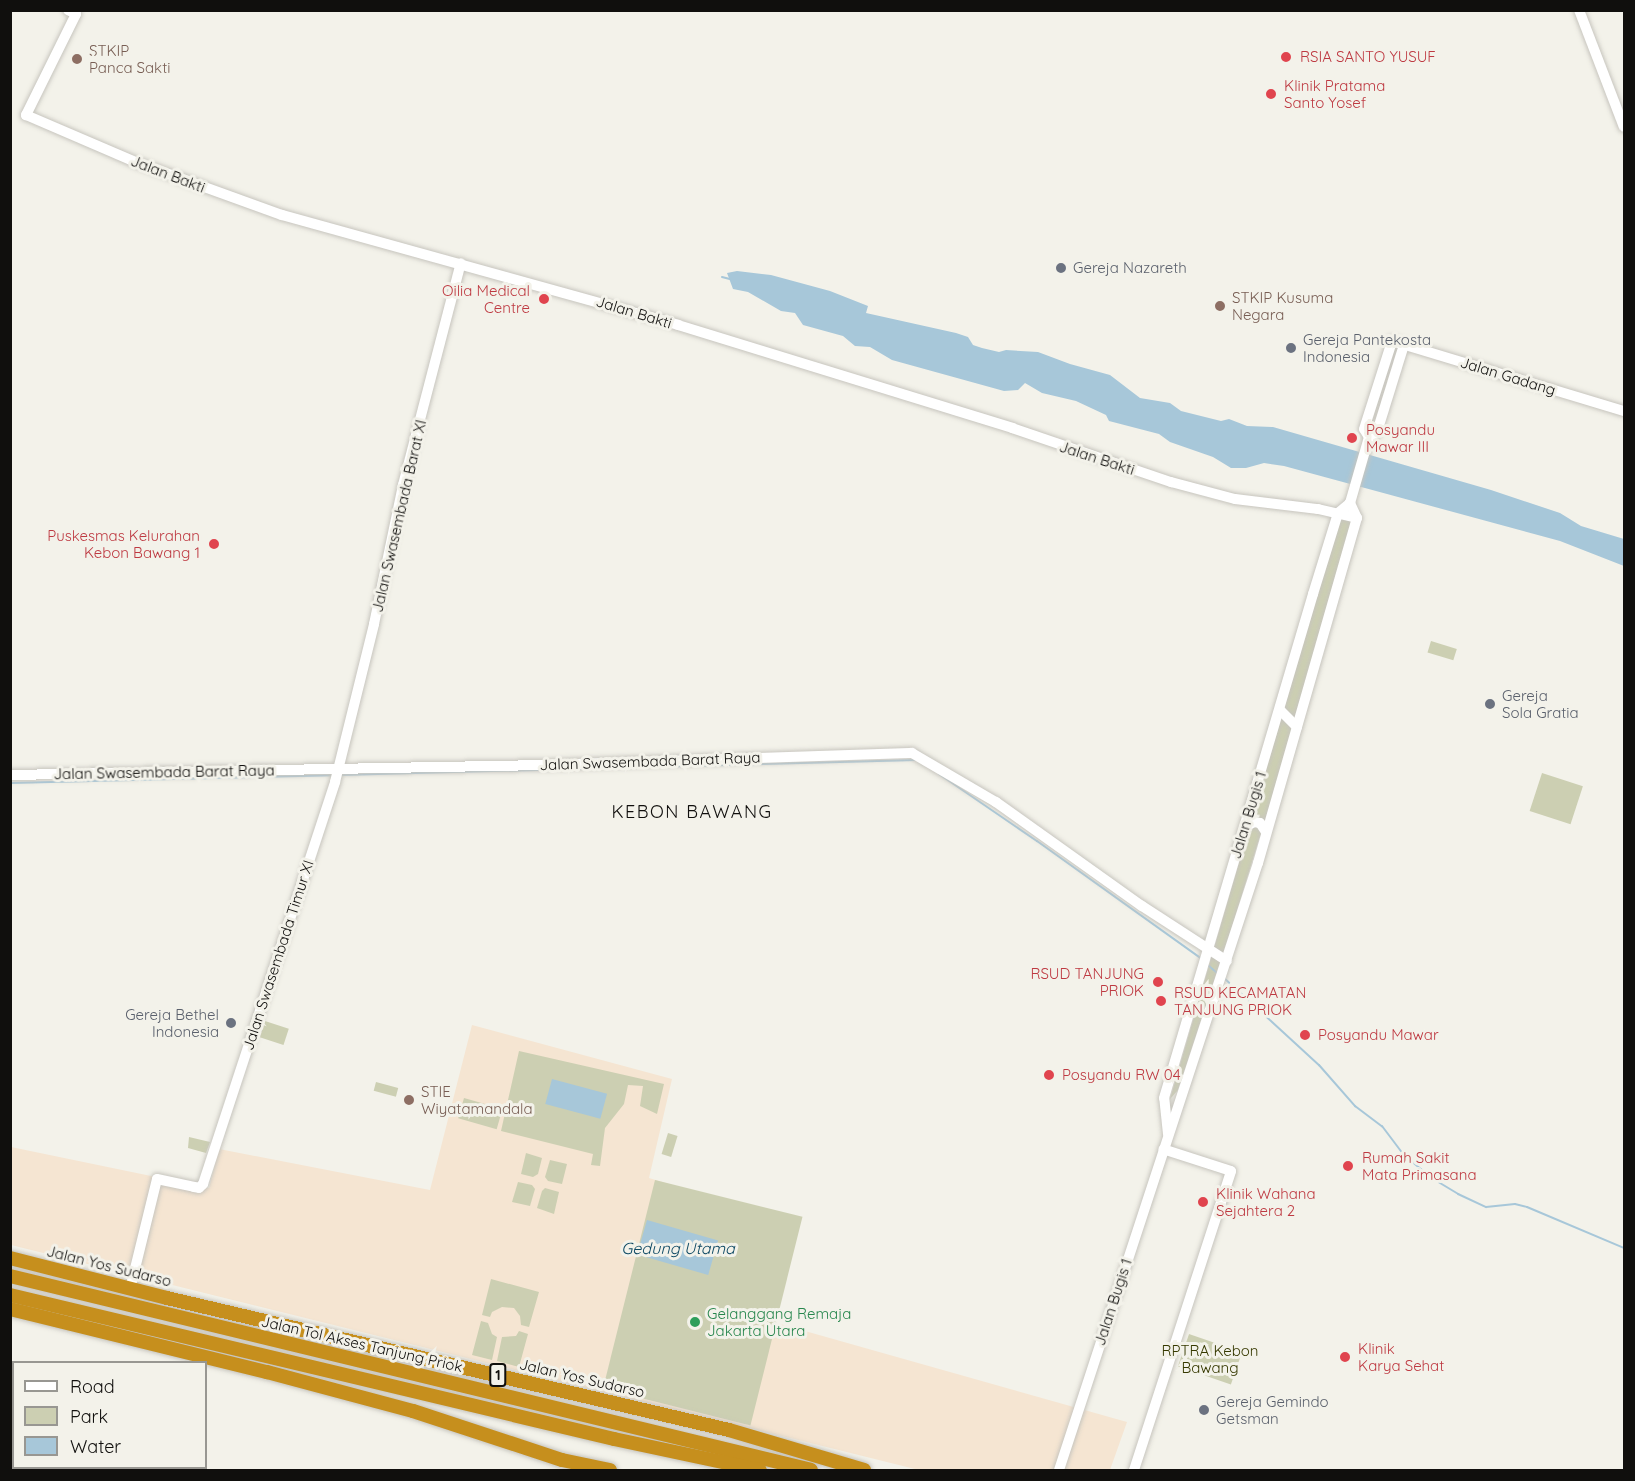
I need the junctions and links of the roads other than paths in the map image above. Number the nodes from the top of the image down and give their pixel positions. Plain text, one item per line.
1 (1579, 10) edge
2 (72, 12) edge
3 (1624, 127) edge
4 (461, 263) junction
5 (1404, 345) junction
6 (1624, 411) edge
7 (1369, 440) junction
8 (1350, 502) junction
9 (1338, 513) junction
10 (1357, 518) junction
11 (1280, 710) junction
12 (1297, 728) junction
13 (337, 774) junction
14 (10, 775) edge
15 (1244, 828) junction
16 (1266, 832) junction
17 (1207, 952) junction
18 (1226, 964) junction
19 (1166, 1095) junction
20 (1180, 1103) junction
21 (1168, 1134) junction
22 (1163, 1149) junction
23 (10, 1258) edge
24 (10, 1276) edge
25 (130, 1289) junction
26 (10, 1295) edge
27 (105, 1299) junction
28 (10, 1309) edge
29 (419, 1357) junction
30 (666, 1447) junction
31 (610, 1470) edge
32 (724, 1470) edge
33 (760, 1470) edge
34 (811, 1470) edge
35 (864, 1470) edge
36 (1059, 1470) edge
37 (1134, 1470) edge

1 - 3 street
2 - 4 street, Jalan Bakti
4 - 9 street, Jalan Bakti
4 - 13 street, Jalan Swasembada Barat XI
5 - 6 street, Jalan Gadang
5 - 7 street
5 - 7 street, Jalan Gadang
7 - 8 street
8 - 9 street
8 - 10 street
9 - 10 street, Jalan Bakti
9 - 11 street, Jalan Bugis 1
10 - 12 street, Jalan Bugis 1
11 - 12 street
11 - 15 street, Jalan Bugis 1
12 - 16 street, Jalan Bugis 1
13 - 14 street, Jalan Swasembada Barat Raya
13 - 17 street, Jalan Swasembada Barat Raya
13 - 25 street, Jalan Swasembada Timur XI
15 - 16 street
15 - 17 street, Jalan Bugis 1
16 - 18 street, Jalan Bugis 1
17 - 18 street, Jalan Swasembada Barat Raya
17 - 19 street, Jalan Bugis 1
18 - 20 street, Jalan Bugis 1
19 - 20 street
19 - 21 street, Jalan Bugis 1
20 - 21 street, Jalan Bugis 1
21 - 22 street, Jalan Bugis 1
22 - 36 street, Jalan Bugis 1
22 - 37 street
23 - 25 highway, Jalan Yos Sudarso / 1
24 - 27 highway, Jalan Tol Akses Tanjung Priok / 1
25 - 29 highway, Jalan Yos Sudarso / 1
26 - 30 highway, Jalan Tol Akses Tanjung Priok / 1
27 - 29 highway
27 - 30 highway, Jalan Tol Akses Tanjung Priok / 1
28 - 31 highway
29 - 35 highway, Jalan Yos Sudarso / 1
30 - 32 highway
30 - 33 highway, Jalan Tol Akses Tanjung Priok / 1
30 - 34 highway, Jalan Tol Akses Tanjung Priok / 1

